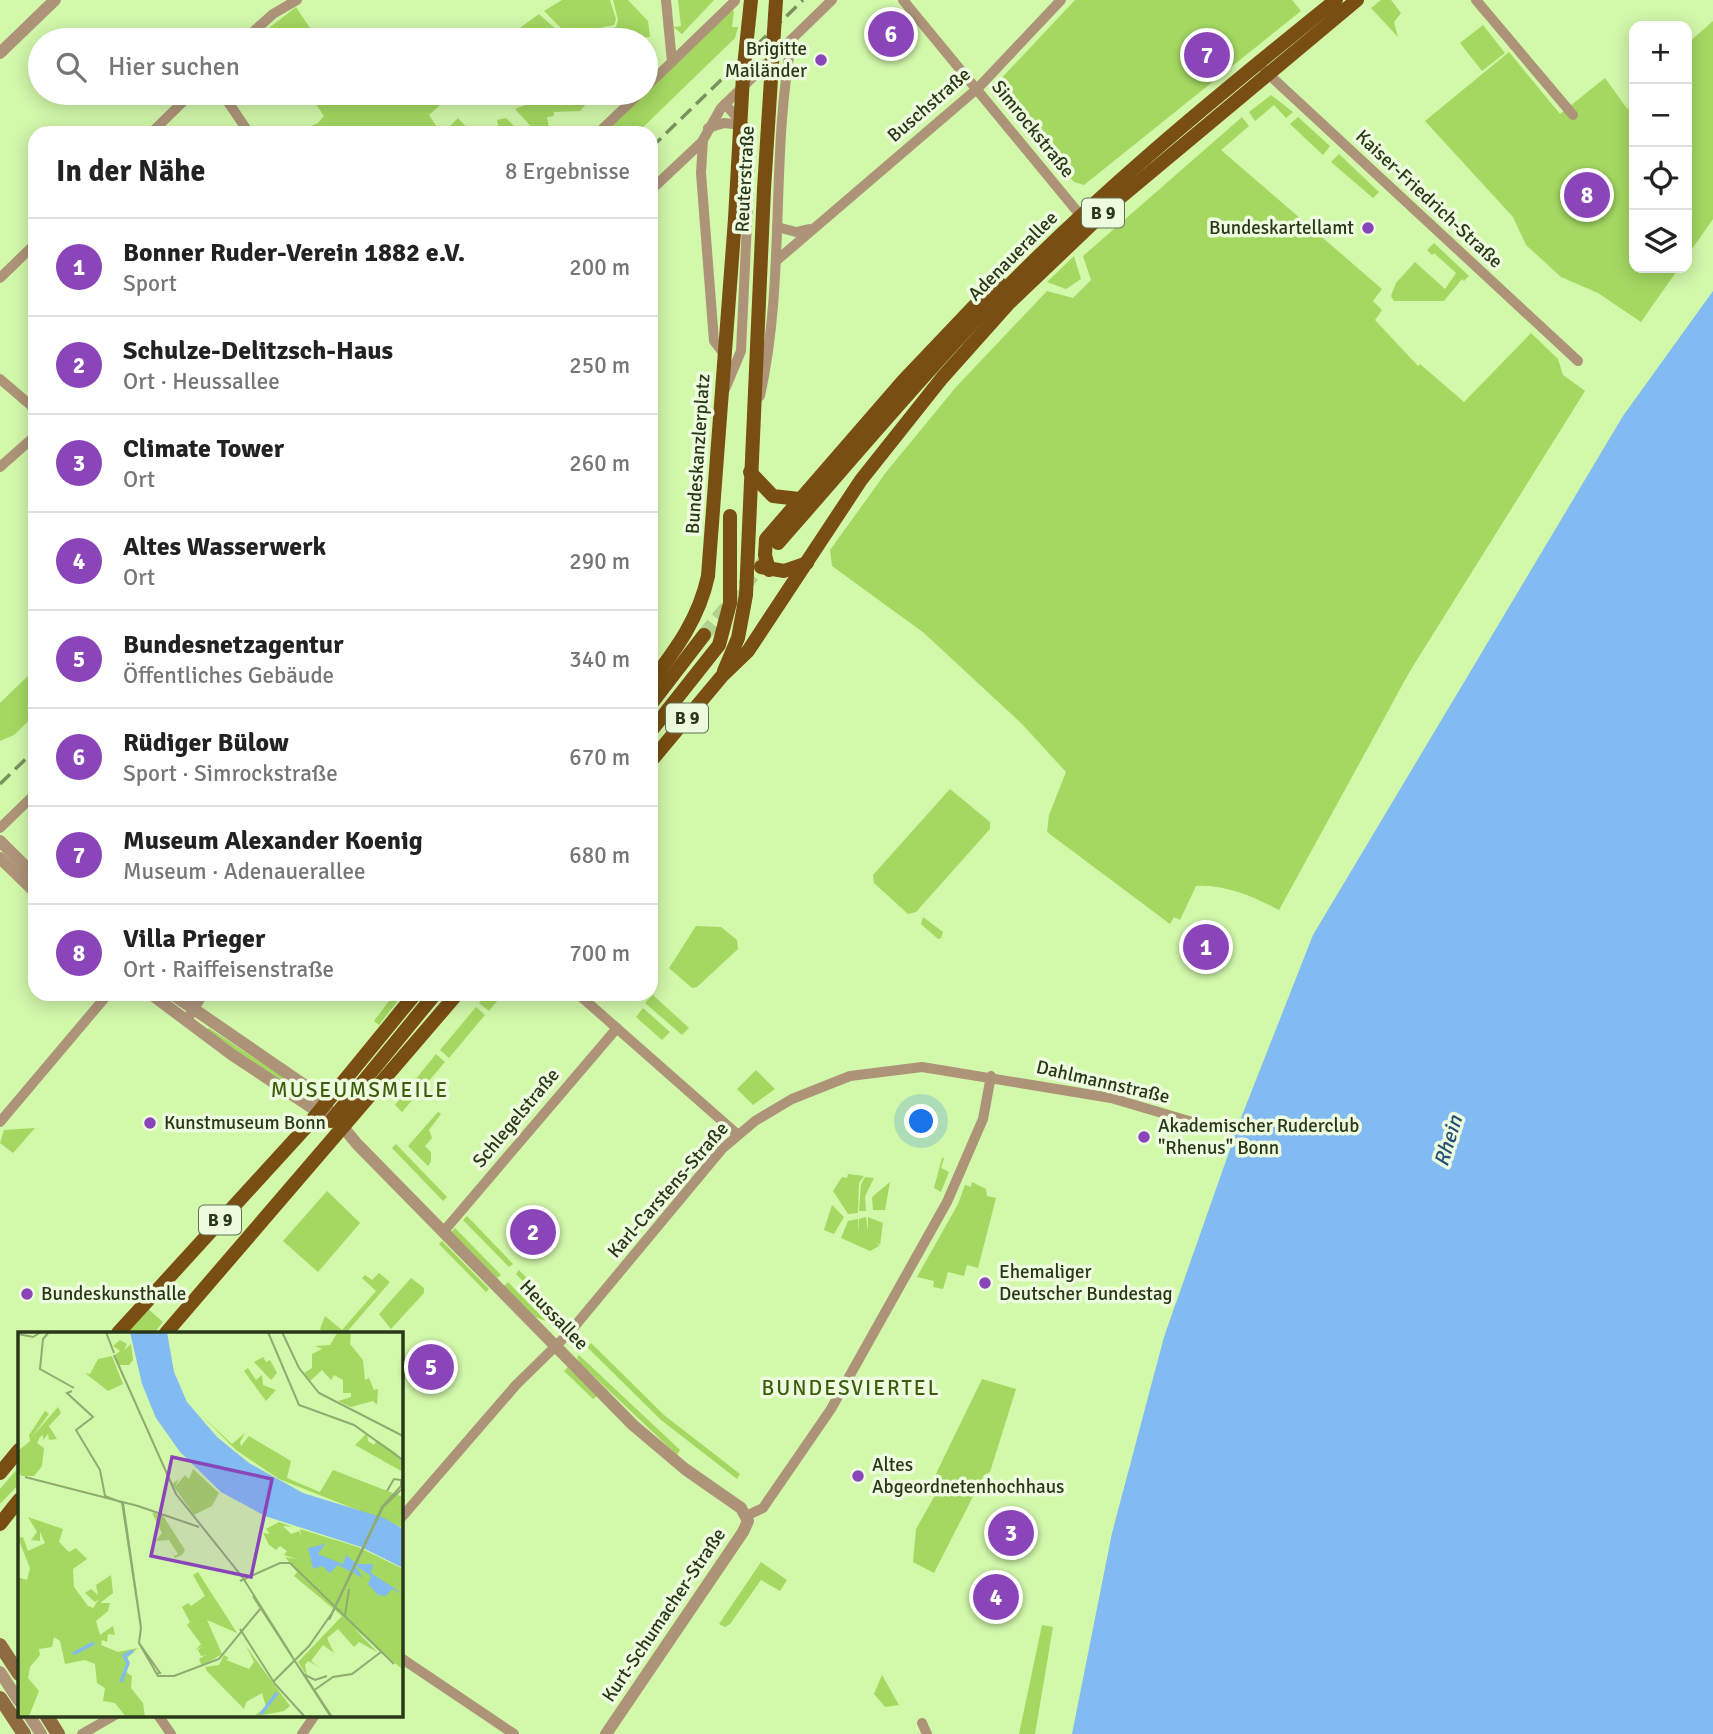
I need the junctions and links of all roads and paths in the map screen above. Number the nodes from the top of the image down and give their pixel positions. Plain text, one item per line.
1 (55, 0) edge
2 (296, 0) edge
3 (666, 0) edge
4 (735, 0) edge
5 (751, 0) edge
6 (760, 0) edge
7 (776, 0) edge
8 (832, 0) edge
9 (903, 0) edge
10 (1061, 0) edge
11 (1336, 0) edge
12 (1357, 0) edge
13 (1476, 0) edge
14 (280, 4) edge
15 (256, 28) edge
16 (792, 39) junction
17 (0, 53) edge
18 (672, 62) junction
19 (764, 66) junction
20 (1263, 68) junction
21 (658, 75) edge
22 (784, 83) junction
23 (978, 88) junction
24 (725, 104) junction
25 (179, 105) edge
26 (230, 105) edge
27 (627, 105) edge
28 (1573, 115) dead end
29 (744, 125) junction
30 (157, 126) edge
31 (244, 126) edge
32 (605, 126) edge
33 (708, 128) junction
34 (703, 140) junction
35 (677, 166) junction
36 (701, 173) junction
37 (658, 184) edge
38 (1082, 216) junction
39 (777, 227) junction
40 (813, 228) junction
41 (28, 251) edge
42 (776, 261) junction
43 (1034, 262) junction
44 (0, 278) edge
45 (724, 354) junction
46 (1578, 362) dead end
47 (0, 379) edge
48 (722, 397) junction
49 (28, 402) edge
50 (752, 424) junction
51 (28, 442) edge
52 (0, 467) edge
53 (750, 472) junction
54 (717, 475) junction
55 (799, 499) junction
56 (730, 516) junction
57 (778, 543) tunnel mouth
58 (747, 554) junction
59 (807, 563) junction
60 (769, 570) junction
61 (704, 635) tunnel mouth
62 (658, 672) edge
63 (722, 676) junction
64 (658, 695) edge
65 (658, 722) edge
66 (658, 753) edge
67 (28, 801) edge
68 (0, 828) edge
69 (0, 841) edge
70 (0, 858) edge
71 (28, 869) edge
72 (28, 885) edge
73 (102, 1001) edge
74 (163, 1001) edge
75 (177, 1001) edge
76 (199, 1001) edge
77 (410, 1001) edge
78 (429, 1001) edge
79 (450, 1001) edge
80 (586, 1001) edge
81 (189, 1016) junction
82 (617, 1028) junction
83 (991, 1076) junction
84 (331, 1117) junction
85 (0, 1122) edge
86 (1206, 1126) dead end
87 (737, 1134) junction
88 (444, 1231) junction
89 (119, 1332) edge
90 (167, 1332) edge
91 (556, 1344) junction
92 (18, 1451) edge
93 (0, 1473) edge
94 (18, 1501) edge
95 (746, 1516) junction
96 (402, 1517) edge
97 (4, 1518) edge
98 (0, 1535) edge
99 (0, 1644) edge
100 (402, 1659) edge
101 (0, 1672) edge
102 (18, 1672) edge
103 (0, 1698) edge
104 (18, 1699) edge
105 (30, 1716) edge
106 (47, 1716) edge
107 (114, 1716) edge
108 (159, 1716) edge
109 (314, 1716) edge
110 (922, 1723) dead end
111 (24, 1734) edge
112 (41, 1734) edge
113 (58, 1734) edge
114 (82, 1734) edge
115 (171, 1734) edge
116 (302, 1734) edge
117 (514, 1734) edge
118 (606, 1734) edge
119 (927, 1734) edge

1 - 17 street
2 - 14 street
3 - 18 street
4 - 6 street
4 - 18 street
5 - 45 main road, Reuterstraße, bridge
7 - 50 main road, Reuterstraße, bridge
8 - 16 street
9 - 23 street, Simrockstraße
10 - 23 street, Buschstraße
11 - 20 main road, Adenauerallee / B 9
12 - 20 main road, Adenauerallee / B 9
13 - 28 street
14 - 15 street
16 - 19 street
16 - 22 street
18 - 21 street
19 - 22 street
19 - 24 street
20 - 38 main road, Adenauerallee / B 9
20 - 46 street, Kaiser-Friedrich-Straße
20 - 59 main road, Adenauerallee / B 9
22 - 39 street
23 - 38 street, Simrockstraße
23 - 40 street, Buschstraße
24 - 29 street
24 - 33 street
25 - 30 street
26 - 31 street
27 - 32 street
29 - 33 street
29 - 48 street
33 - 34 street
34 - 35 street
34 - 36 street, Bundeskanzlerplatz
35 - 36 street
35 - 37 street
36 - 45 street, Bundeskanzlerplatz
38 - 43 main road, Adenauerallee / B 9
39 - 40 street
39 - 42 street
40 - 42 street, Buschstraße
41 - 44 street
42 - 50 street
43 - 55 main road
43 - 57 main road, Adenauerallee / B 9
45 - 48 main road, Bundeskanzlerplatz
47 - 49 street
48 - 54 main road, Bundeskanzlerplatz
50 - 53 main road
51 - 52 street
53 - 55 main road
53 - 58 main road
54 - 56 main road
54 - 62 main road, Bundeskanzlerplatz
55 - 60 main road
56 - 58 main road
56 - 65 main road
58 - 60 main road
58 - 63 main road
59 - 60 main road
59 - 63 main road, B 9
61 - 64 main road, B 9
63 - 66 main road, B 9
67 - 68 street
69 - 71 street
70 - 72 street
73 - 85 street
74 - 81 street
75 - 81 street
76 - 81 street
77 - 84 main road, B 9
78 - 84 main road
79 - 84 main road, B 9
80 - 82 street
81 - 84 street, Heussallee
82 - 87 street
82 - 88 street, Schlegelstraße
83 - 86 street, Dahlmannstraße
83 - 87 street, Karl-Carstens-Straße
83 - 95 street
84 - 88 street, Heussallee
84 - 89 main road, B 9
84 - 90 main road, B 9
87 - 91 street, Karl-Carstens-Straße
88 - 91 street, Heussallee
91 - 95 street, Heussallee
91 - 96 street, Karl-Carstens-Straße
92 - 93 main road
94 - 97 main road
95 - 118 street, Kurt-Schumacher-Straße
97 - 98 main road
99 - 102 main road
100 - 117 street
101 - 104 street
103 - 111 main road
105 - 112 street
106 - 113 main road
107 - 114 street
108 - 115 street
109 - 116 street
110 - 119 street

